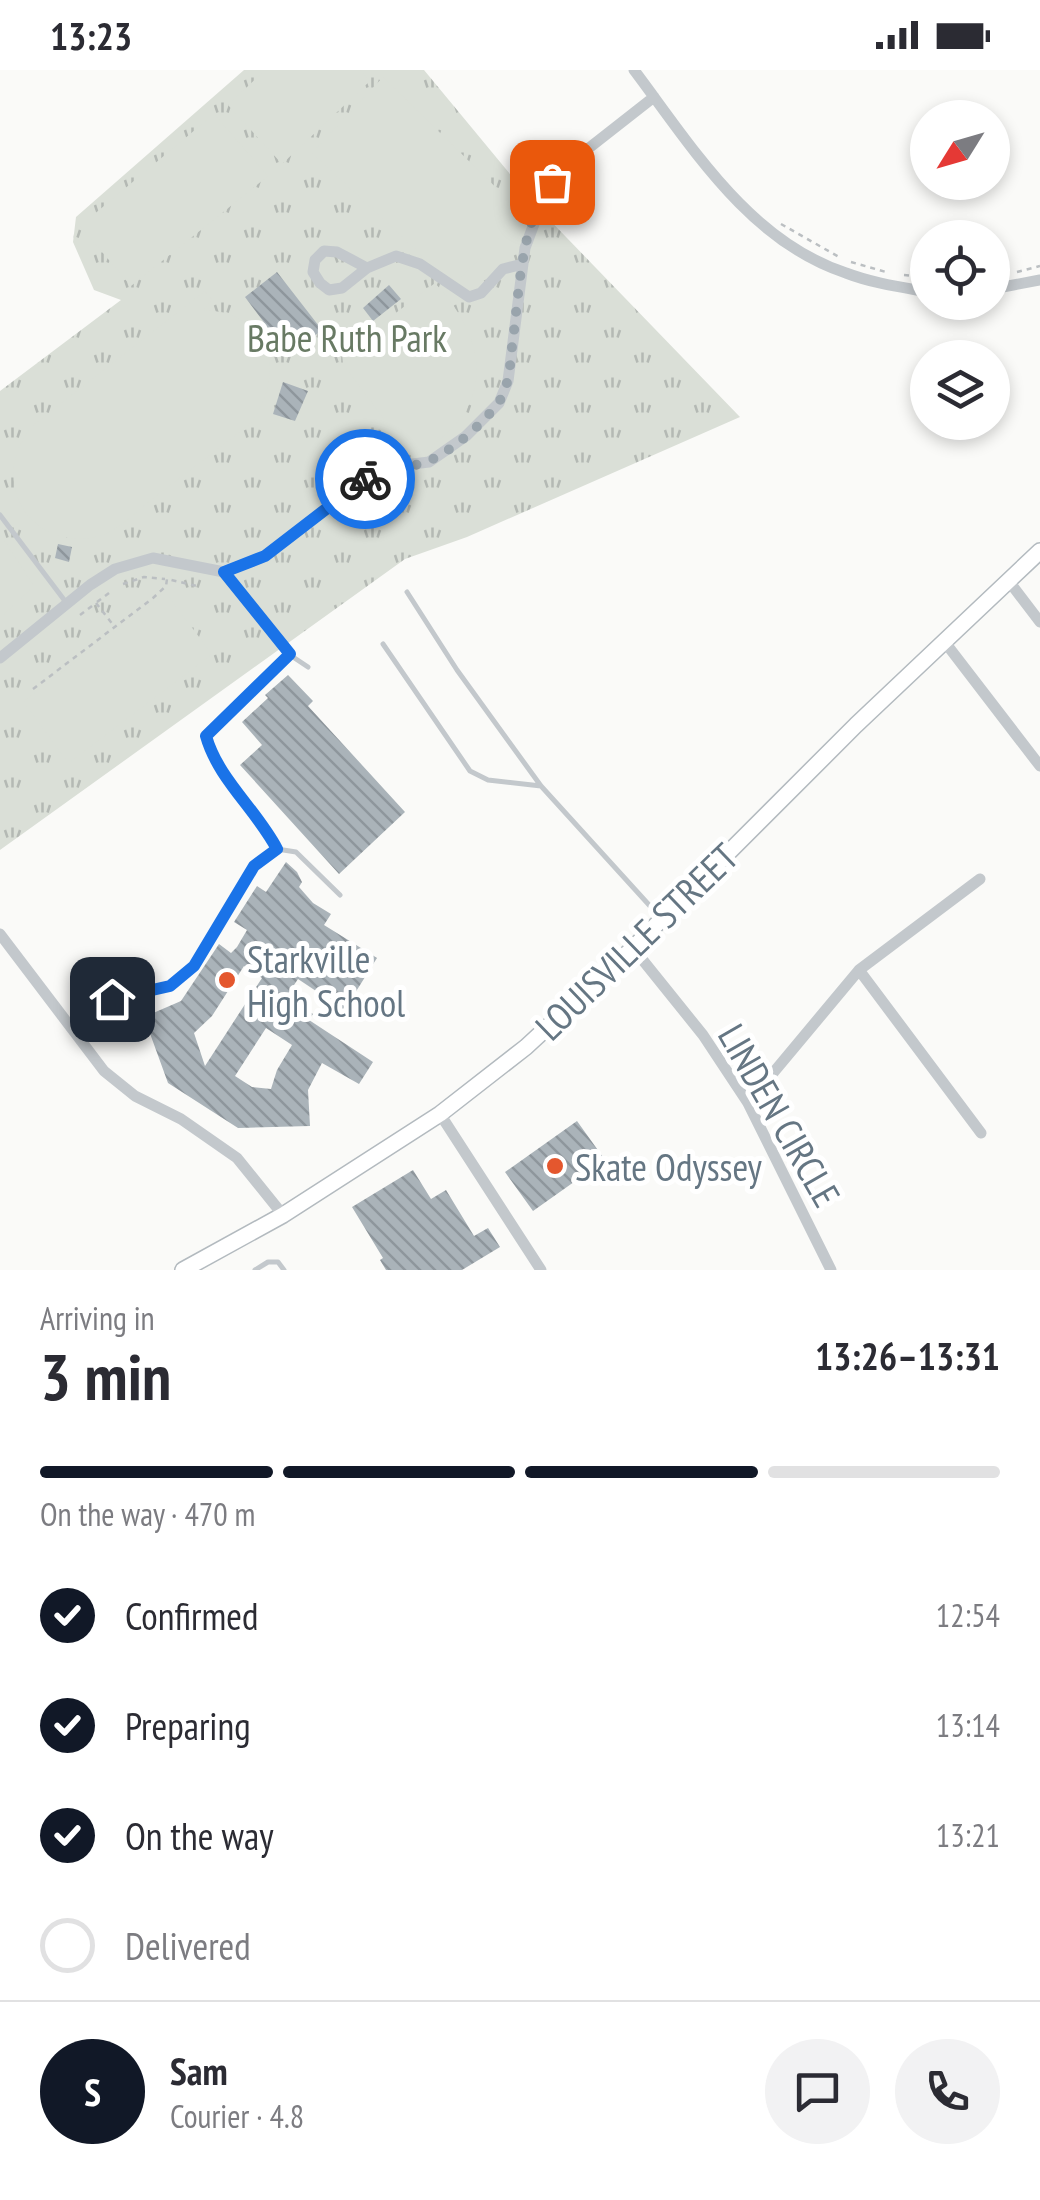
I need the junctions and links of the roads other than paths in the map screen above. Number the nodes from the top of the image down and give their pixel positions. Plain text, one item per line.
1 (634, 70) edge
2 (654, 98) junction
3 (523, 264) junction
4 (367, 268) dead end
5 (1040, 280) edge
6 (1010, 286) edge
7 (910, 289) edge
8 (0, 515) edge
9 (1040, 550) edge
10 (224, 572) junction
11 (1008, 580) junction
12 (407, 592) dead end
13 (67, 603) junction
14 (1040, 622) edge
15 (944, 641) junction
16 (383, 644) dead end
17 (290, 654) junction
18 (0, 658) edge
19 (308, 667) dead end
20 (1040, 766) edge
21 (542, 786) junction
22 (277, 849) junction
23 (980, 879) dead end
24 (340, 895) dead end
25 (662, 919) junction
26 (0, 934) edge
27 (633, 948) junction
28 (859, 970) junction
29 (72, 1029) junction
30 (748, 1102) junction
31 (440, 1114) junction
32 (982, 1133) dead end
33 (283, 1214) junction
34 (185, 1270) edge
35 (254, 1270) edge
36 (284, 1270) edge
37 (541, 1270) edge
38 (831, 1270) edge

1 - 2 street
2 - 3 street
2 - 7 street
3 - 4 street
3 - 10 street
5 - 6 street
8 - 13 lane
9 - 11 main road, LOUISVILLE STREET
10 - 13 street
10 - 17 lane
11 - 14 street
11 - 15 main road, LOUISVILLE STREET
12 - 21 lane
13 - 18 street
15 - 20 street
15 - 25 main road, LOUISVILLE STREET
16 - 21 lane
17 - 19 lane
17 - 22 lane
21 - 25 lane
22 - 24 lane
22 - 29 lane
23 - 28 street
25 - 27 main road, LOUISVILLE STREET
26 - 29 street
27 - 30 street, LINDEN CIRCLE
27 - 31 main road, LOUISVILLE STREET
28 - 30 street
28 - 32 street
29 - 33 street
30 - 38 street, LINDEN CIRCLE
31 - 33 main road, LOUISVILLE STREET
31 - 37 street
33 - 34 main road, LOUISVILLE STREET
35 - 36 lane

